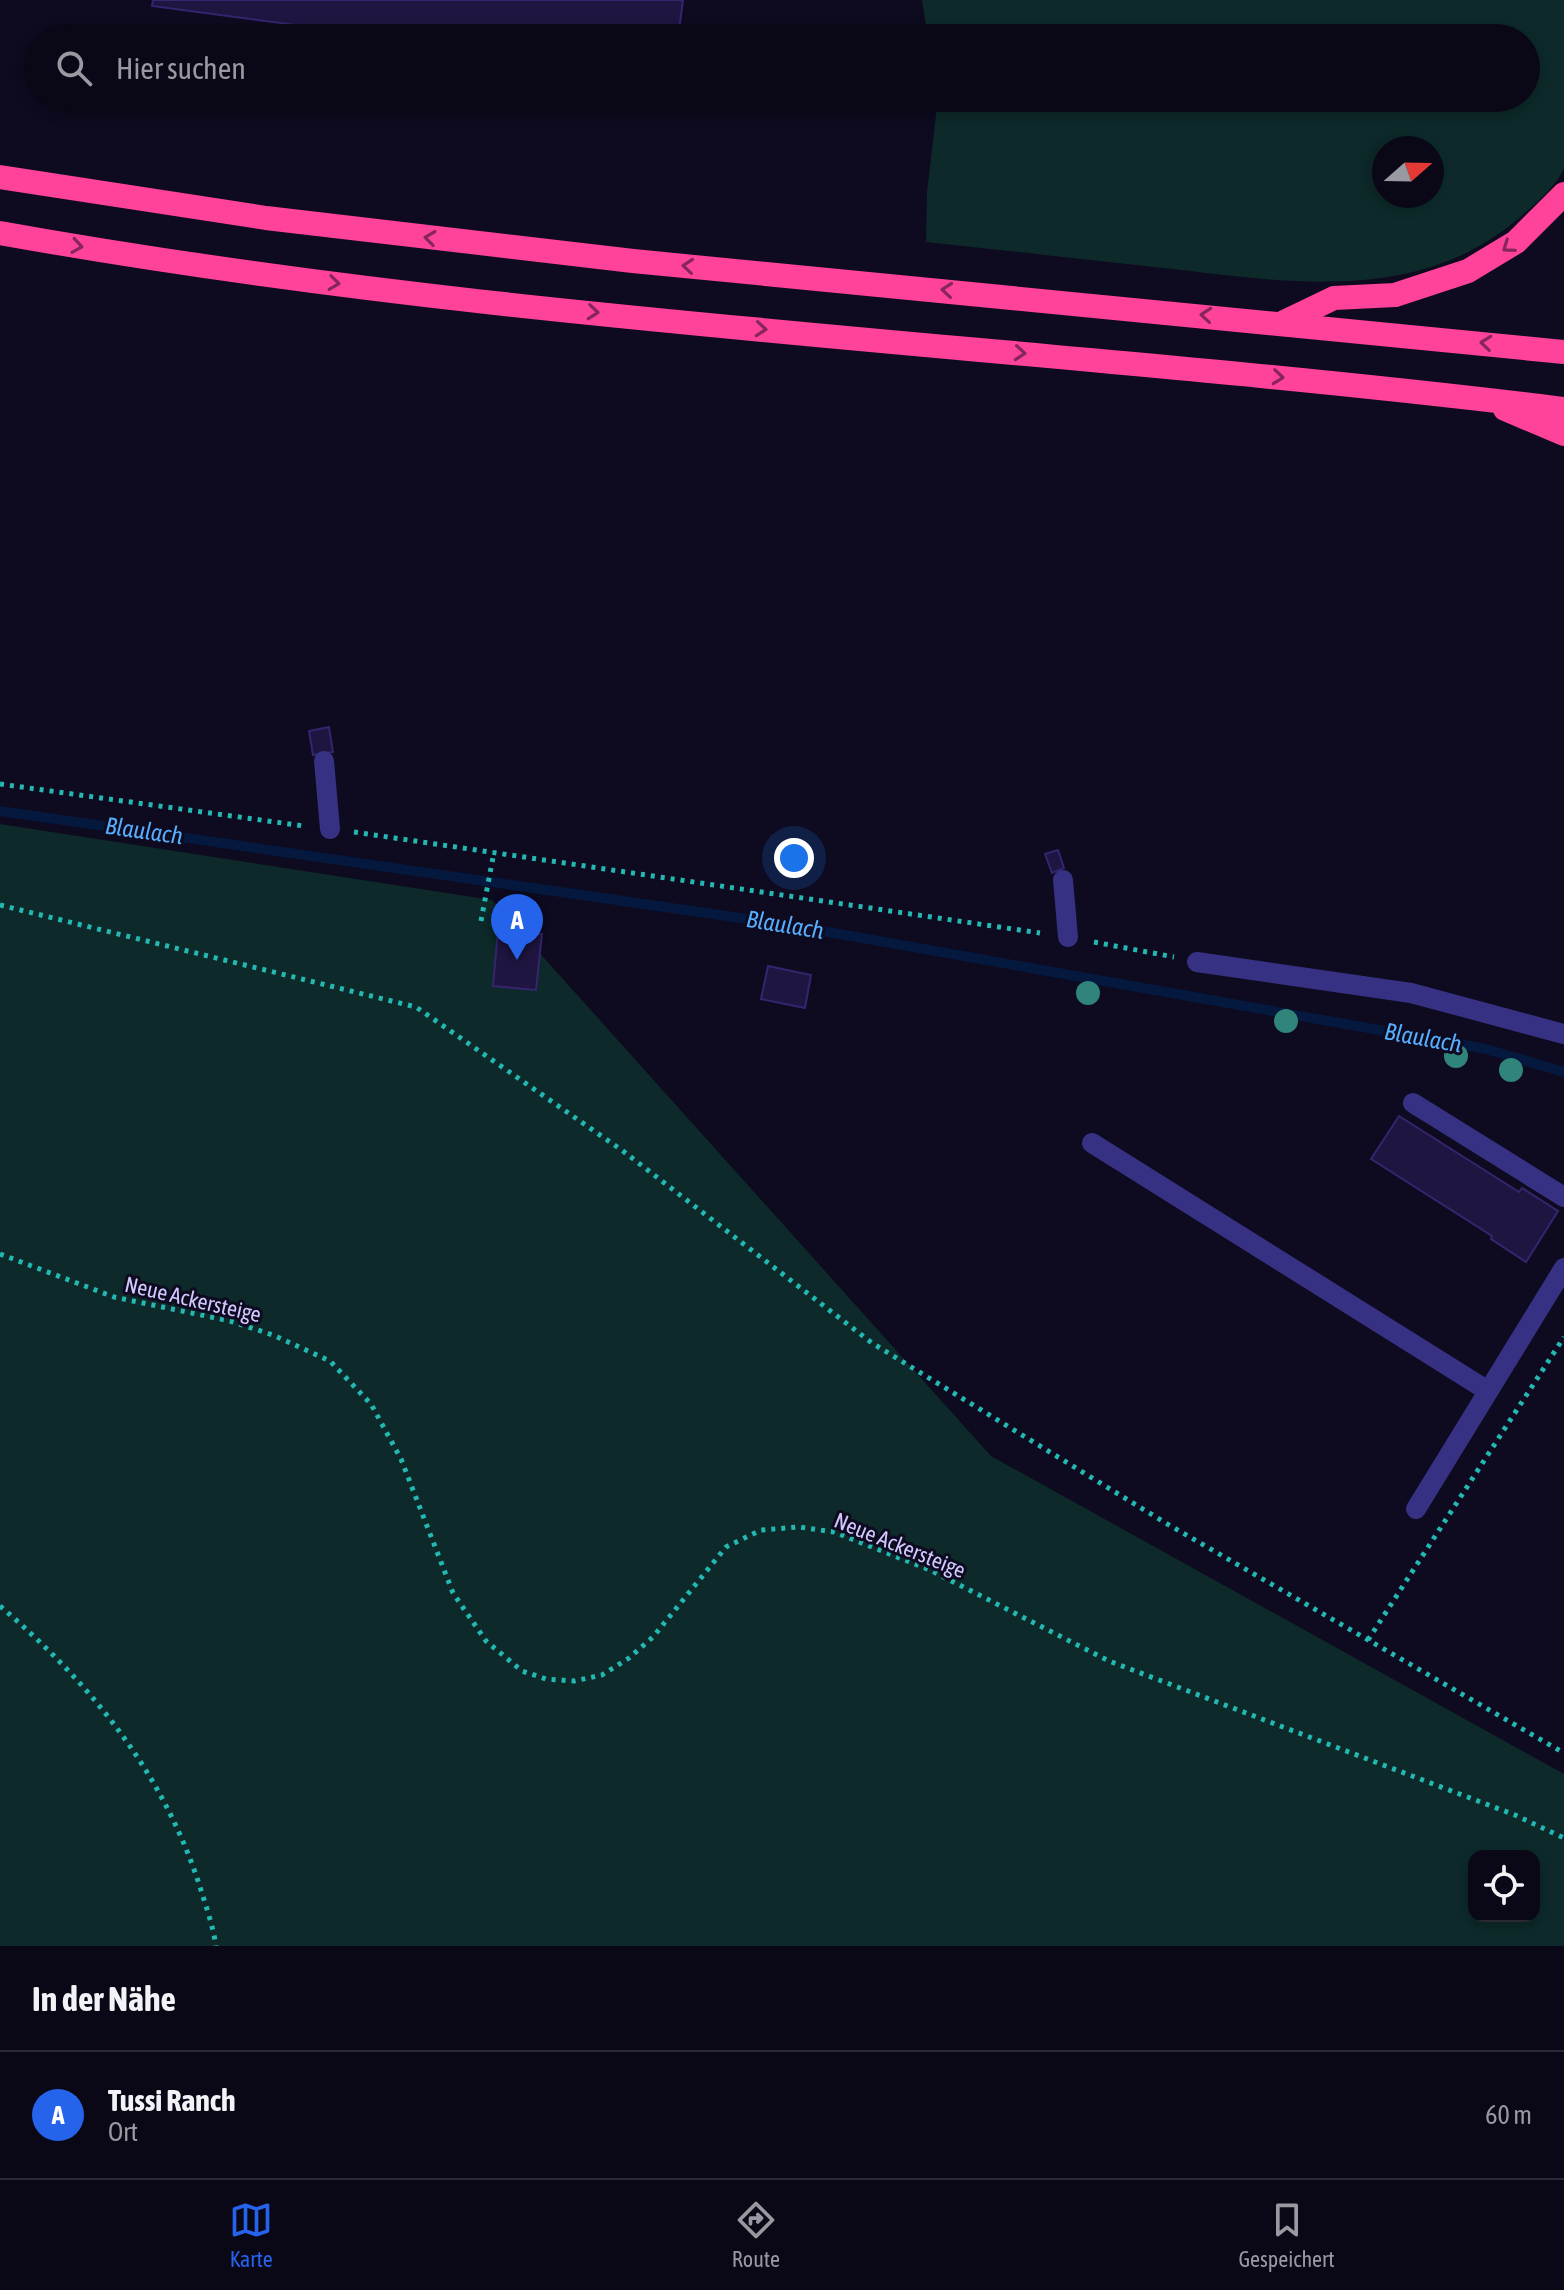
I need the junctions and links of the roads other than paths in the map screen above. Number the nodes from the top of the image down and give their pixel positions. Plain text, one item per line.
1 (0, 177) edge
2 (1564, 194) edge
3 (0, 233) edge
4 (1283, 322) junction
5 (1564, 352) edge
6 (1485, 399) junction
7 (1564, 409) edge
8 (1564, 434) edge
9 (324, 761) dead end
10 (330, 829) road end
11 (1063, 880) dead end
12 (1068, 937) road end
13 (1197, 962) road end
14 (1564, 1034) edge
15 (1413, 1103) dead end
16 (1092, 1143) dead end
17 (1564, 1197) edge
18 (1564, 1268) edge
19 (1488, 1391) junction
20 (1416, 1509) dead end

4 -> 1 highway
2 -> 4 highway
3 -> 6 highway
5 -> 4 highway
6 - 7 highway
6 - 8 highway
9 - 10 lane
11 - 12 lane
13 - 14 lane
15 - 17 lane
16 - 19 lane
18 - 19 lane
19 - 20 lane

